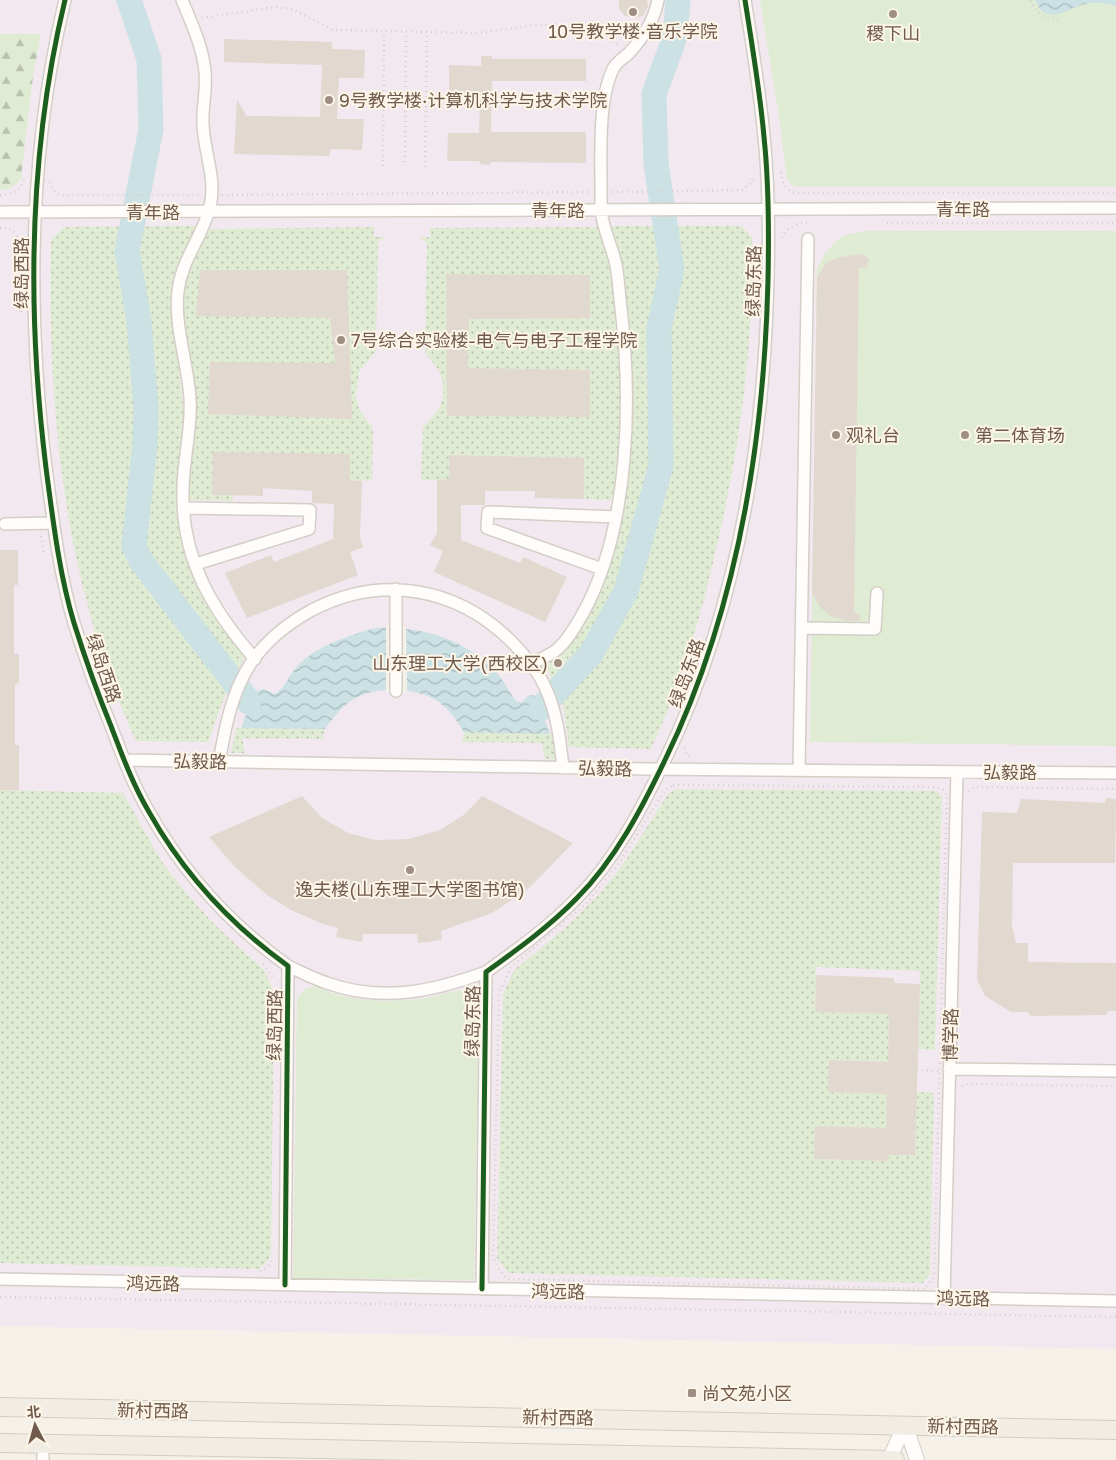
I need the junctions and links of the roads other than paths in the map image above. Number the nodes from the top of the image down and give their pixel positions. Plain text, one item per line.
1 (64, 0) edge
2 (182, 0) edge
3 (658, 0) edge
4 (745, 0) edge
5 (1116, 208) edge
6 (601, 210) junction
7 (768, 210) junction
8 (209, 211) junction
9 (0, 212) edge
10 (36, 212) junction
11 (808, 239) dead end
12 (184, 508) junction
13 (616, 517) junction
14 (54, 523) junction
15 (5, 524) dead end
16 (196, 564) junction
17 (602, 569) junction
18 (396, 589) junction
19 (877, 593) dead end
20 (802, 628) junction
21 (255, 659) junction
22 (531, 664) junction
23 (396, 691) dead end
24 (124, 760) junction
25 (219, 762) junction
26 (563, 768) junction
27 (660, 769) junction
28 (799, 770) junction
29 (956, 772) junction
30 (1116, 773) edge
31 (288, 966) junction
32 (486, 972) junction
33 (945, 1070) junction
34 (1116, 1072) edge
35 (0, 1280) edge
36 (285, 1285) junction
37 (482, 1289) junction
38 (944, 1298) junction
39 (1116, 1302) edge
40 (0, 1407) edge
41 (905, 1424) junction
42 (1116, 1430) edge
43 (0, 1443) edge
44 (43, 1452) edge
45 (889, 1460) edge
46 (895, 1460) edge
47 (917, 1460) edge

1 - 10 street, 绿岛西路
2 - 8 street
3 - 6 street
4 - 7 street, 绿岛东路
5 - 7 street, 青年路
6 - 7 street, 青年路
6 - 8 street, 青年路
6 - 13 street
7 - 27 street, 绿岛东路
8 - 10 street, 青年路
8 - 12 street
9 - 10 street, 青年路
10 - 14 street, 绿岛西路
11 - 20 street
12 - 16 street
12 - 16 street
13 - 17 street
13 - 17 street
14 - 15 street
14 - 24 street, 绿岛西路
16 - 21 street
17 - 22 street
18 - 21 street
18 - 22 street
18 - 23 street
19 - 20 street
20 - 28 street
21 - 25 street
22 - 26 street
24 - 25 street, 弘毅路
24 - 31 street, 绿岛西路
25 - 26 street, 弘毅路
26 - 27 street, 弘毅路
27 - 28 street, 弘毅路
27 - 32 street, 绿岛东路
28 - 29 street, 弘毅路
29 - 30 street, 弘毅路
29 - 33 street, 博学路
31 - 32 street
31 - 36 street, 绿岛西路
32 - 37 street, 绿岛东路
33 - 34 street
33 - 38 street, 博学路
35 - 36 street, 鸿远路
36 - 37 street, 鸿远路
37 - 38 street, 鸿远路
38 - 39 street, 鸿远路
40 - 41 main road, 新村西路
41 - 42 main road, 新村西路
41 - 45 street
41 - 47 street
43 - 44 main road, 新村西路
44 - 45 main road, 新村西路
45 - 46 main road, 新村西路

